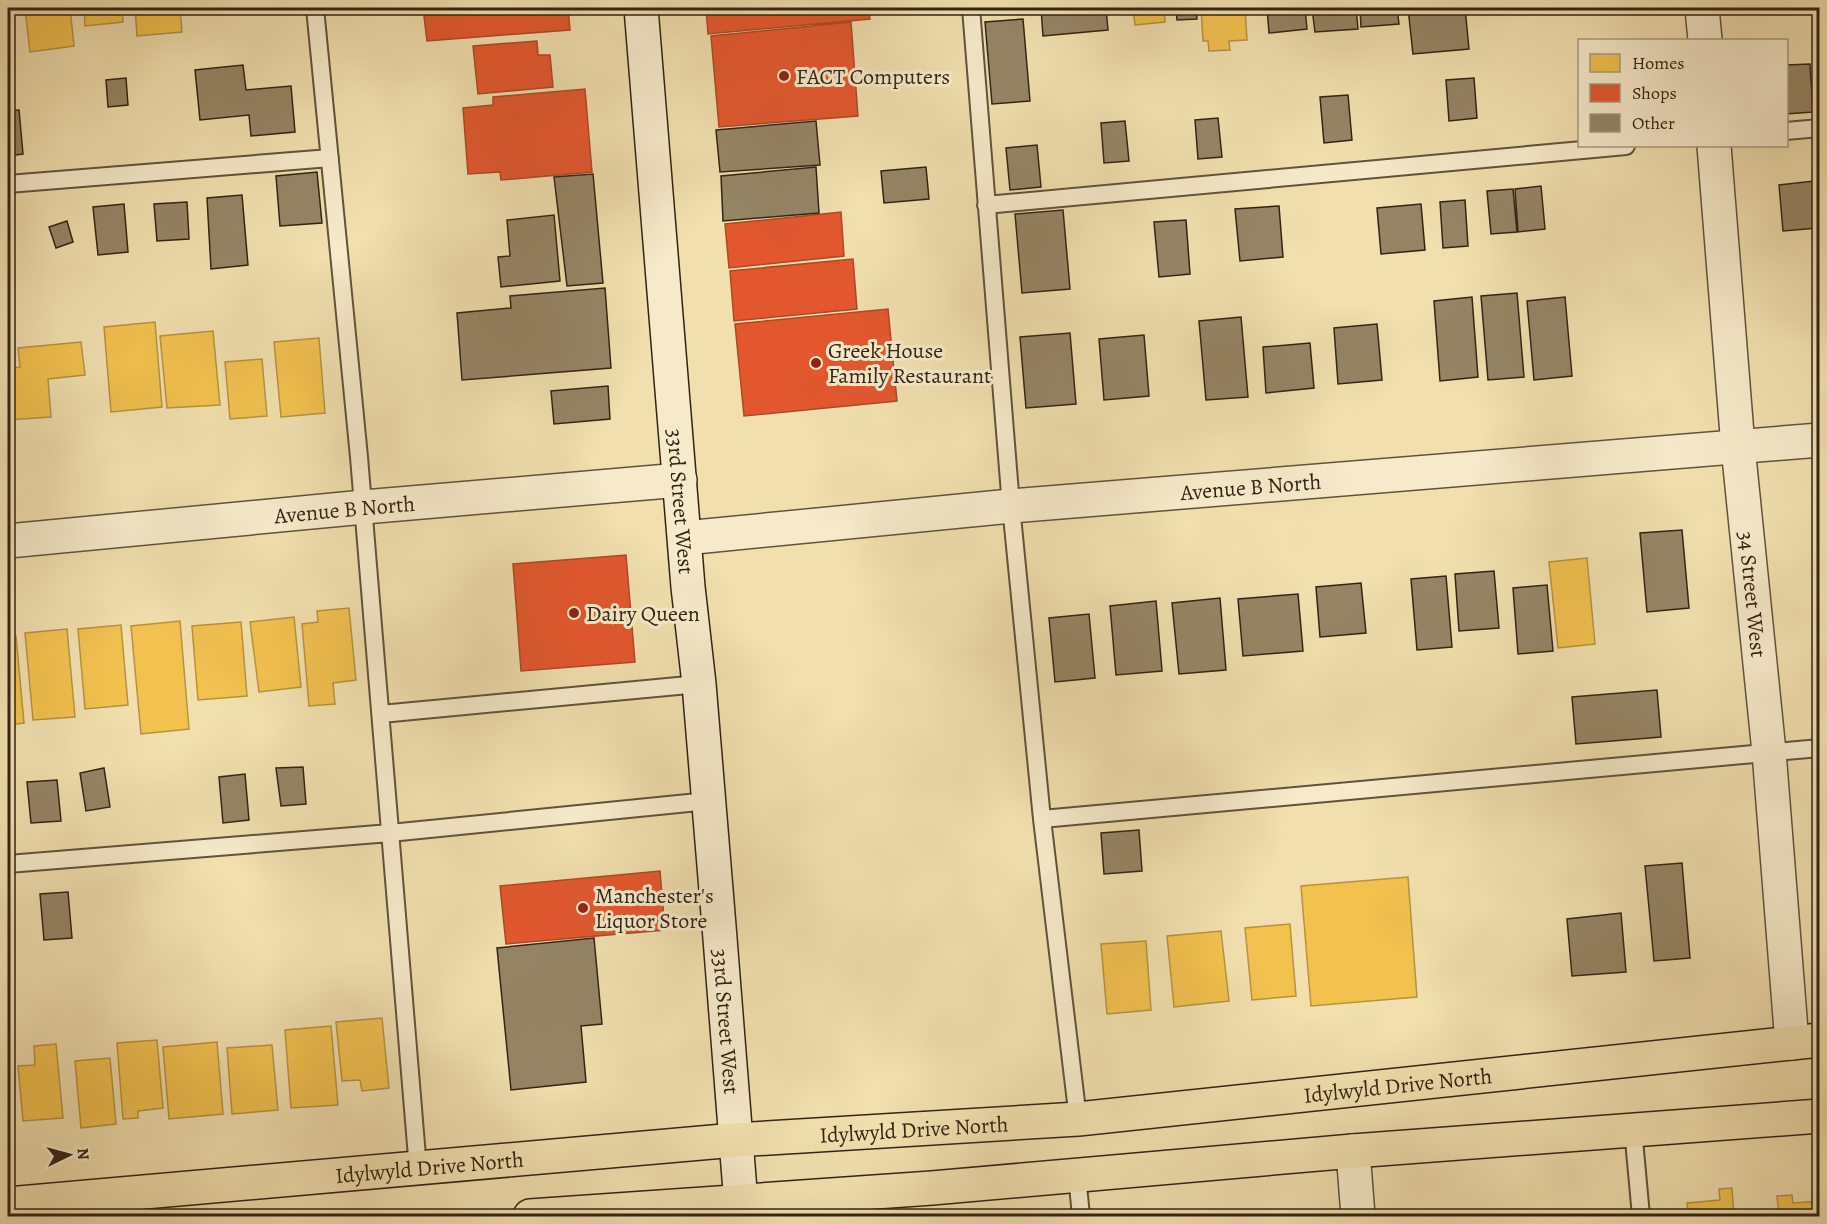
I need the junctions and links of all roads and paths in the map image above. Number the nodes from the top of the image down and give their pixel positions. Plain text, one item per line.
1 (315, 8) edge
2 (641, 8) edge
3 (971, 8) edge
4 (1702, 8) edge
5 (1705, 39) edge
6 (1820, 128) edge
7 (1788, 131) edge
8 (1615, 147) edge
9 (1714, 147) edge
10 (330, 158) junction
11 (8, 184) edge
12 (986, 205) junction
13 (1820, 440) edge
14 (1738, 447) junction
15 (680, 480) junction
16 (1011, 506) junction
17 (364, 507) junction
18 (685, 538) junction
19 (8, 541) edge
20 (699, 684) junction
21 (381, 714) junction
22 (1820, 748) edge
23 (1769, 752) junction
24 (708, 801) junction
25 (1042, 819) junction
26 (390, 832) junction
27 (8, 864) edge
28 (1806, 1042) edge
29 (1820, 1116) edge
30 (1078, 1119) junction
31 (1633, 1129) junction
32 (735, 1140) junction
33 (1353, 1151) junction
34 (418, 1169) junction
35 (1077, 1175) junction
36 (932, 1188) junction
37 (740, 1198) edge
38 (8, 1204) edge
39 (530, 1216) edge
40 (538, 1216) edge
41 (881, 1216) edge
42 (1081, 1216) edge
43 (1359, 1216) edge
44 (1641, 1216) edge

1 - 10 lane
2 - 15 street, 33rd Street West
3 - 12 lane
4 - 5 street
6 - 7 lane
8 - 12 lane
9 - 14 street, 34 Street West
10 - 11 lane
10 - 17 lane
12 - 16 lane
13 - 14 street, Avenue B North
14 - 16 street, Avenue B North
14 - 23 street, 34 Street West
15 - 17 street, Avenue B North
15 - 18 street, 33rd Street West
16 - 18 street, Avenue B North
16 - 25 lane
17 - 19 street, Avenue B North
17 - 21 lane
18 - 20 street, 33rd Street West
20 - 21 lane
20 - 24 street, 33rd Street West
21 - 26 lane
22 - 23 lane
23 - 25 lane
23 - 28 street, 34 Street West
24 - 26 lane
24 - 32 street, 33rd Street West
25 - 30 lane
26 - 27 lane
26 - 34 lane
28 - 30 main road, Idylwyld Drive North
29 - 31 main road
30 - 32 main road, Idylwyld Drive North
31 - 33 main road
31 - 44 lane
32 - 34 main road, Idylwyld Drive North
32 - 37 street, 33rd Street West
33 - 35 main road
33 - 43 street
34 - 38 main road, Idylwyld Drive North
35 - 36 main road
35 - 42 lane
36 - 37 main road
36 - 41 main road
37 - 40 main road
39 - 40 main road

